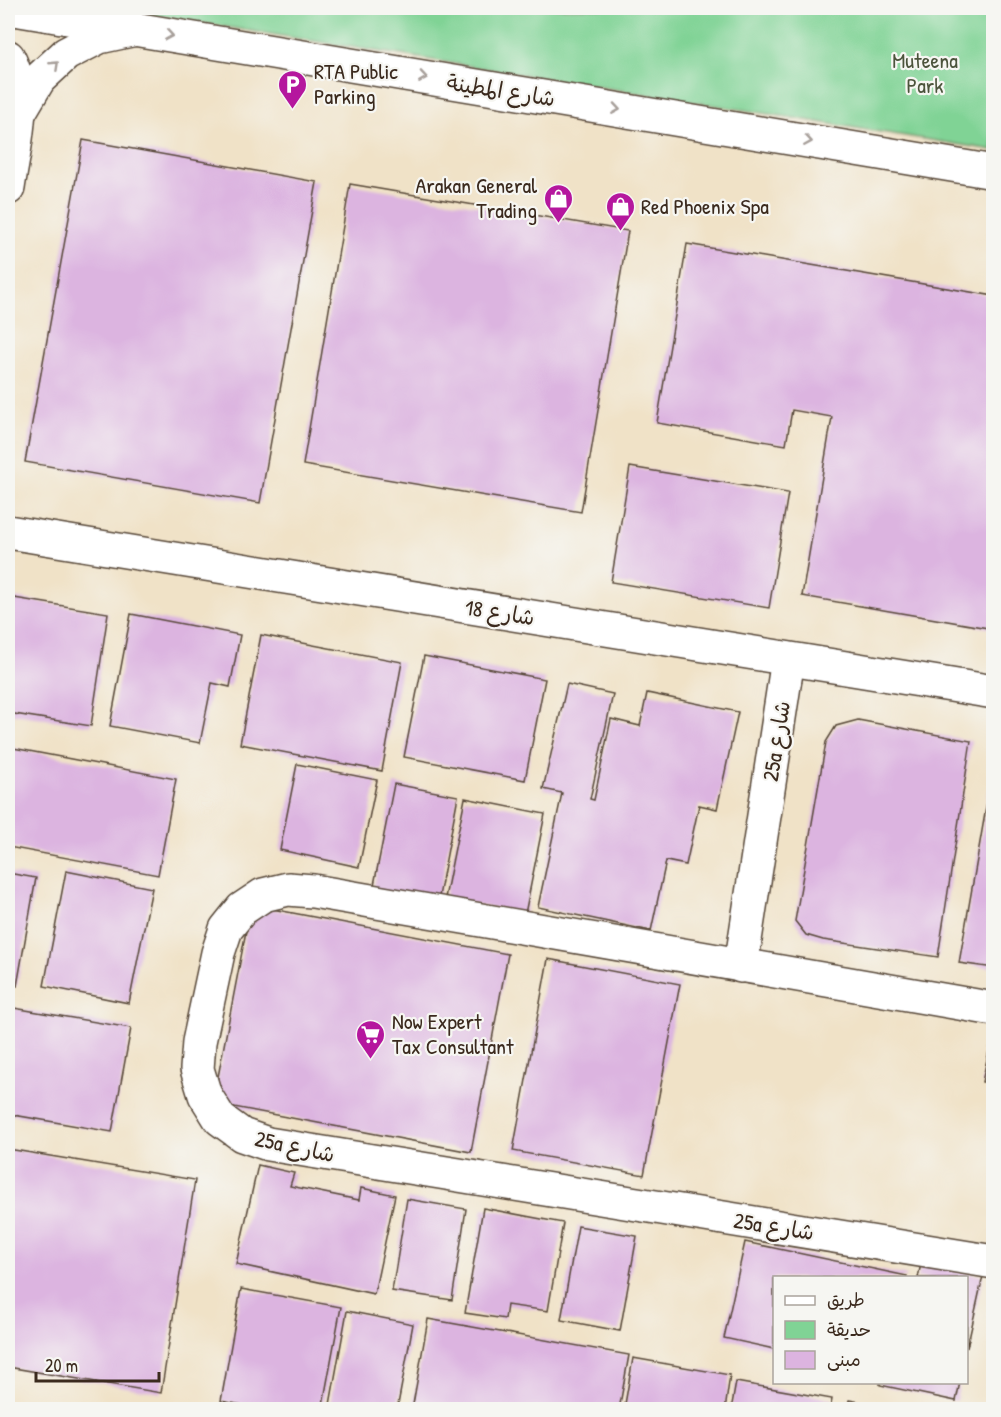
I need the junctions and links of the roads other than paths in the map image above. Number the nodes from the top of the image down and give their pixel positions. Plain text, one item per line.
1 (8, 8) edge
2 (136, 29) junction
3 (8, 57) edge
4 (20, 111) junction
5 (993, 172) edge
6 (8, 188) edge
7 (8, 532) edge
8 (788, 659) junction
9 (993, 692) edge
10 (741, 966) junction
11 (993, 1009) edge
12 (993, 1262) edge

1 - 2 street, شارع المطينة
4 -> 2 street
2 -> 5 street, شارع المطينة
3 - 4 street
4 - 6 street
7 - 8 street, شارع 18
8 - 9 street, شارع 18
8 - 10 street, 25a شارع
10 - 11 street, 25a شارع
10 - 12 street, 25a شارع

